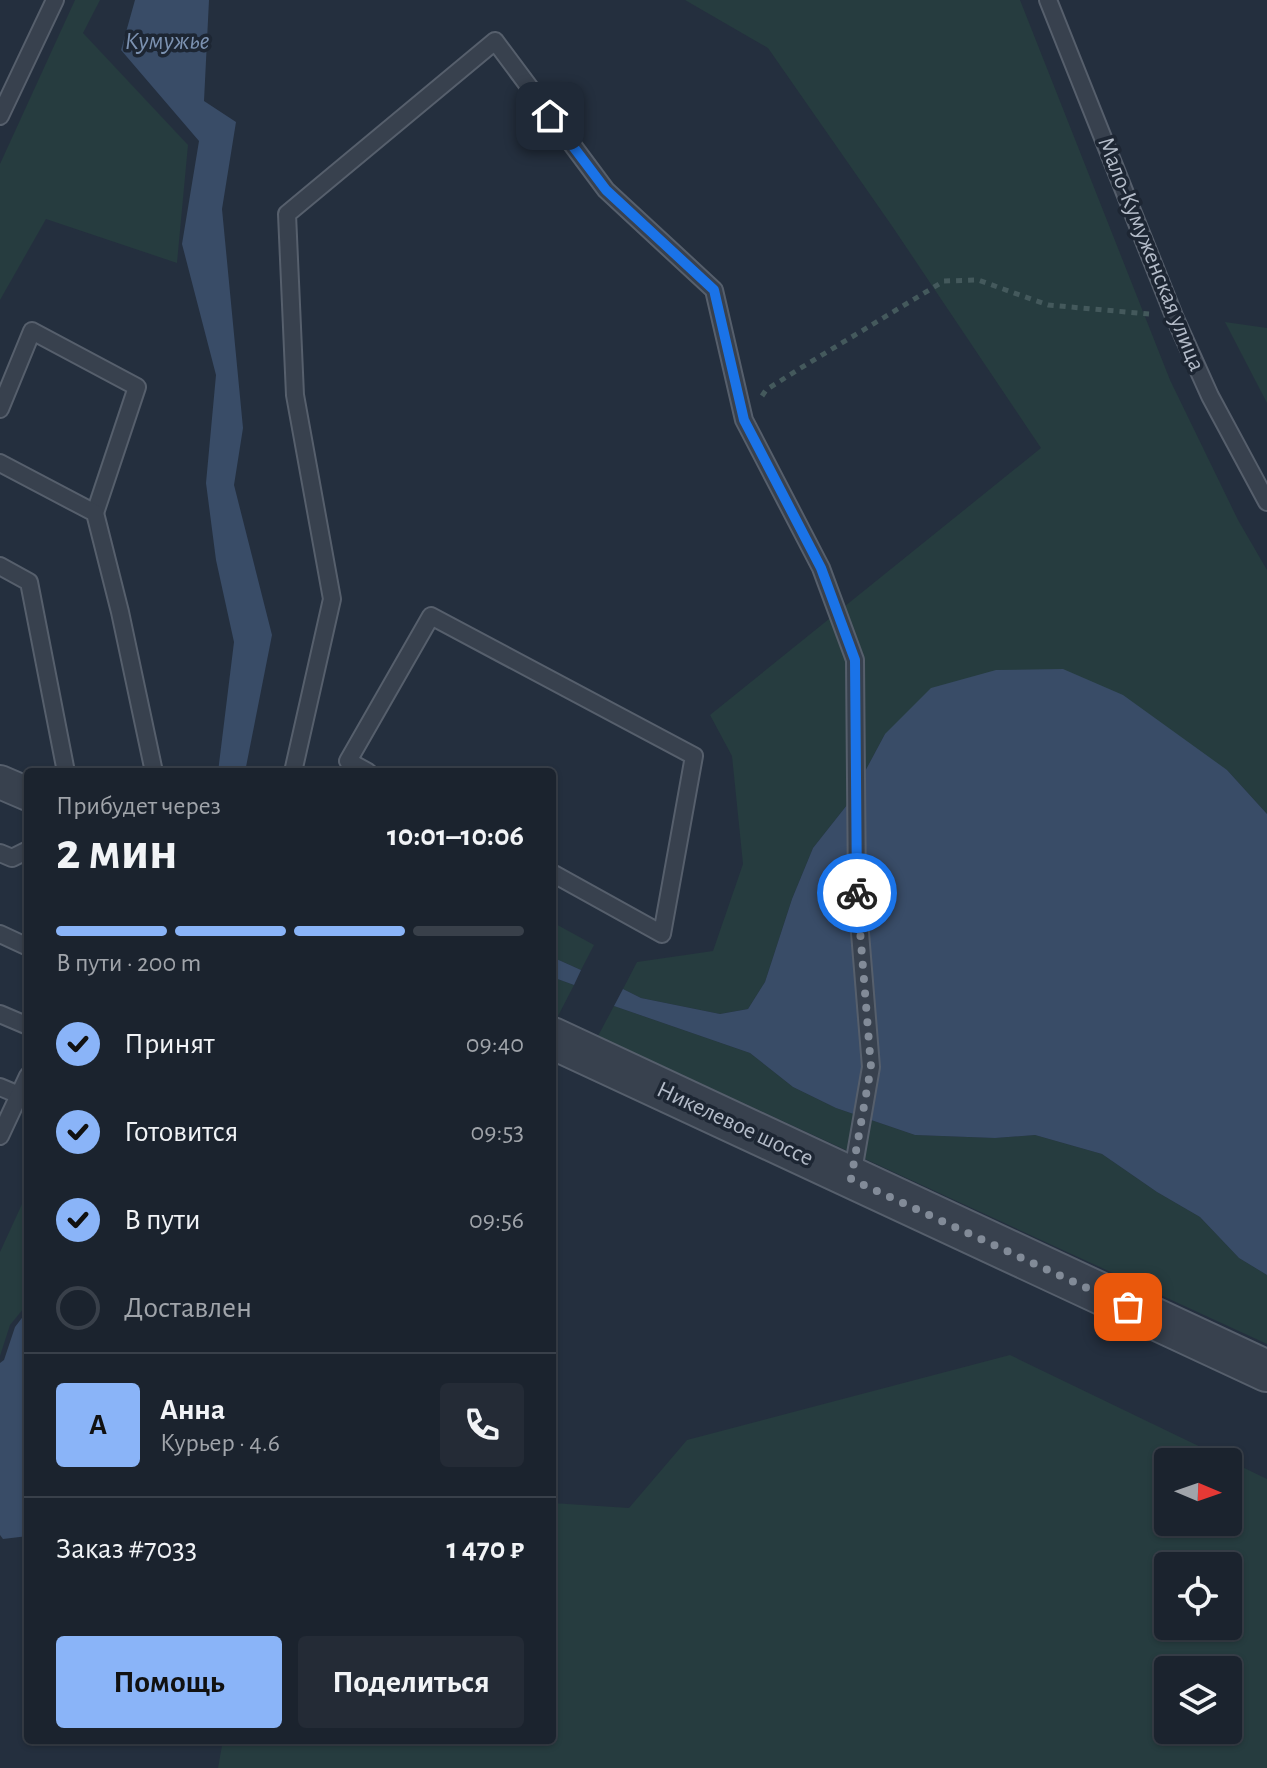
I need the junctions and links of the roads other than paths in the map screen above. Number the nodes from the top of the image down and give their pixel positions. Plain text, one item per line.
1 (55, 0) edge
2 (1048, 0) edge
3 (0, 116) edge
4 (0, 409) edge
5 (0, 463) edge
6 (1267, 502) edge
7 (95, 513) junction
8 (0, 566) edge
9 (345, 767) edge
10 (65, 768) edge
11 (153, 768) edge
12 (294, 768) edge
13 (0, 782) edge
14 (24, 792) edge
15 (24, 852) edge
16 (0, 853) edge
17 (556, 875) edge
18 (0, 934) edge
19 (24, 945) edge
20 (0, 1014) edge
21 (24, 1024) edge
22 (556, 1040) edge
23 (24, 1084) edge
24 (0, 1087) edge
25 (19, 1095) junction
26 (0, 1136) edge
27 (851, 1179) junction
28 (1267, 1371) edge

1 - 3 lane
2 - 6 lane, Мало-Кумуженская улица
4 - 7 lane
5 - 7 lane
7 - 11 lane
8 - 10 lane
9 - 17 lane
12 - 27 lane
13 - 14 street
15 - 16 lane
18 - 19 lane
20 - 21 lane
22 - 27 street, Никелевое шоссе
23 - 25 lane
24 - 25 lane
25 - 26 lane
27 - 28 street, Никелевое шоссе

